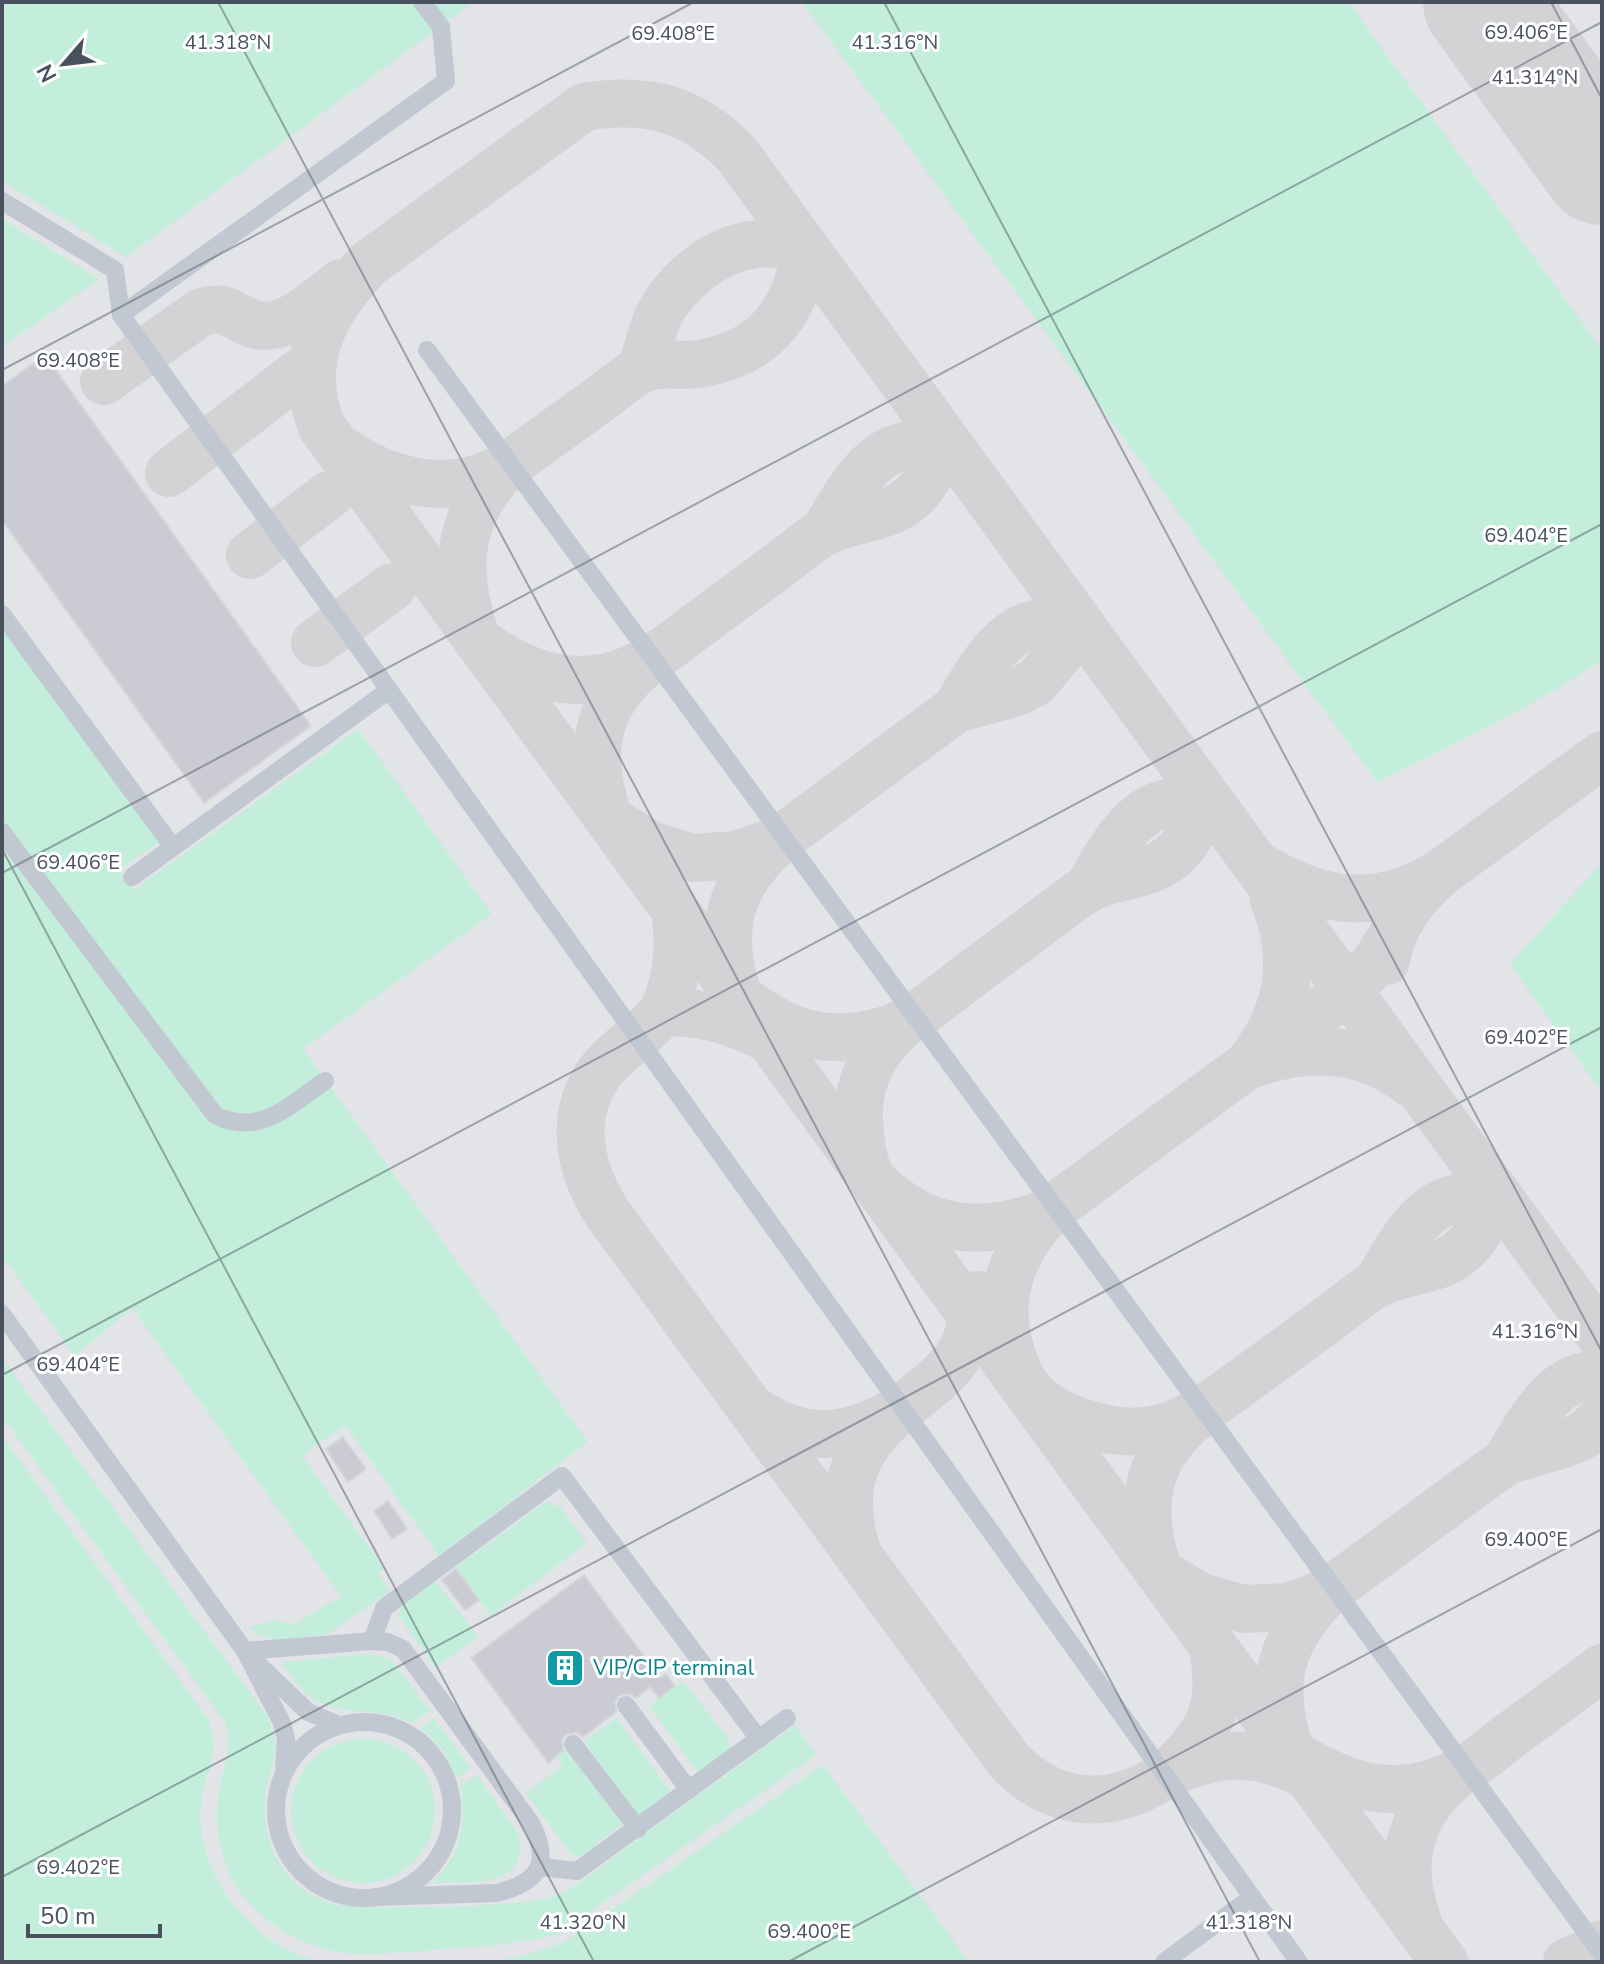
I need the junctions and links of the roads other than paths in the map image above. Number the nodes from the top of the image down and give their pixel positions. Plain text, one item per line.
1 (422, 2) edge
2 (2, 201) edge
3 (121, 315) junction
4 (427, 350) dead end
5 (2, 614) edge
6 (389, 690) junction
7 (2, 832) edge
8 (173, 847) junction
9 (132, 877) dead end
10 (325, 1081) dead end
11 (2, 1314) edge
12 (372, 1641) junction
13 (245, 1651) junction
14 (626, 1705) dead end
15 (787, 1718) dead end
16 (339, 1725) junction
17 (759, 1739) junction
18 (573, 1744) dead end
19 (284, 1773) junction
20 (689, 1790) junction
21 (638, 1829) junction
22 (540, 1867) junction
23 (375, 1897) junction
24 (1252, 1897) junction
25 (1602, 1954) edge
26 (1164, 1962) edge
27 (1299, 1962) edge

1 - 3 street
2 - 3 street
3 - 6 street
4 - 25 street
5 - 8 street
6 - 8 street
6 - 24 street
7 - 10 street
8 - 9 street
11 - 13 street
12 - 13 street
12 - 17 street
12 - 22 street
13 - 16 street
13 - 19 street
14 - 20 street
15 - 17 street
16 - 19 street
16 - 23 street
17 - 20 street
18 - 21 street
19 - 23 street
20 - 21 street
21 - 22 street
22 - 23 street
24 - 26 street
24 - 27 street

